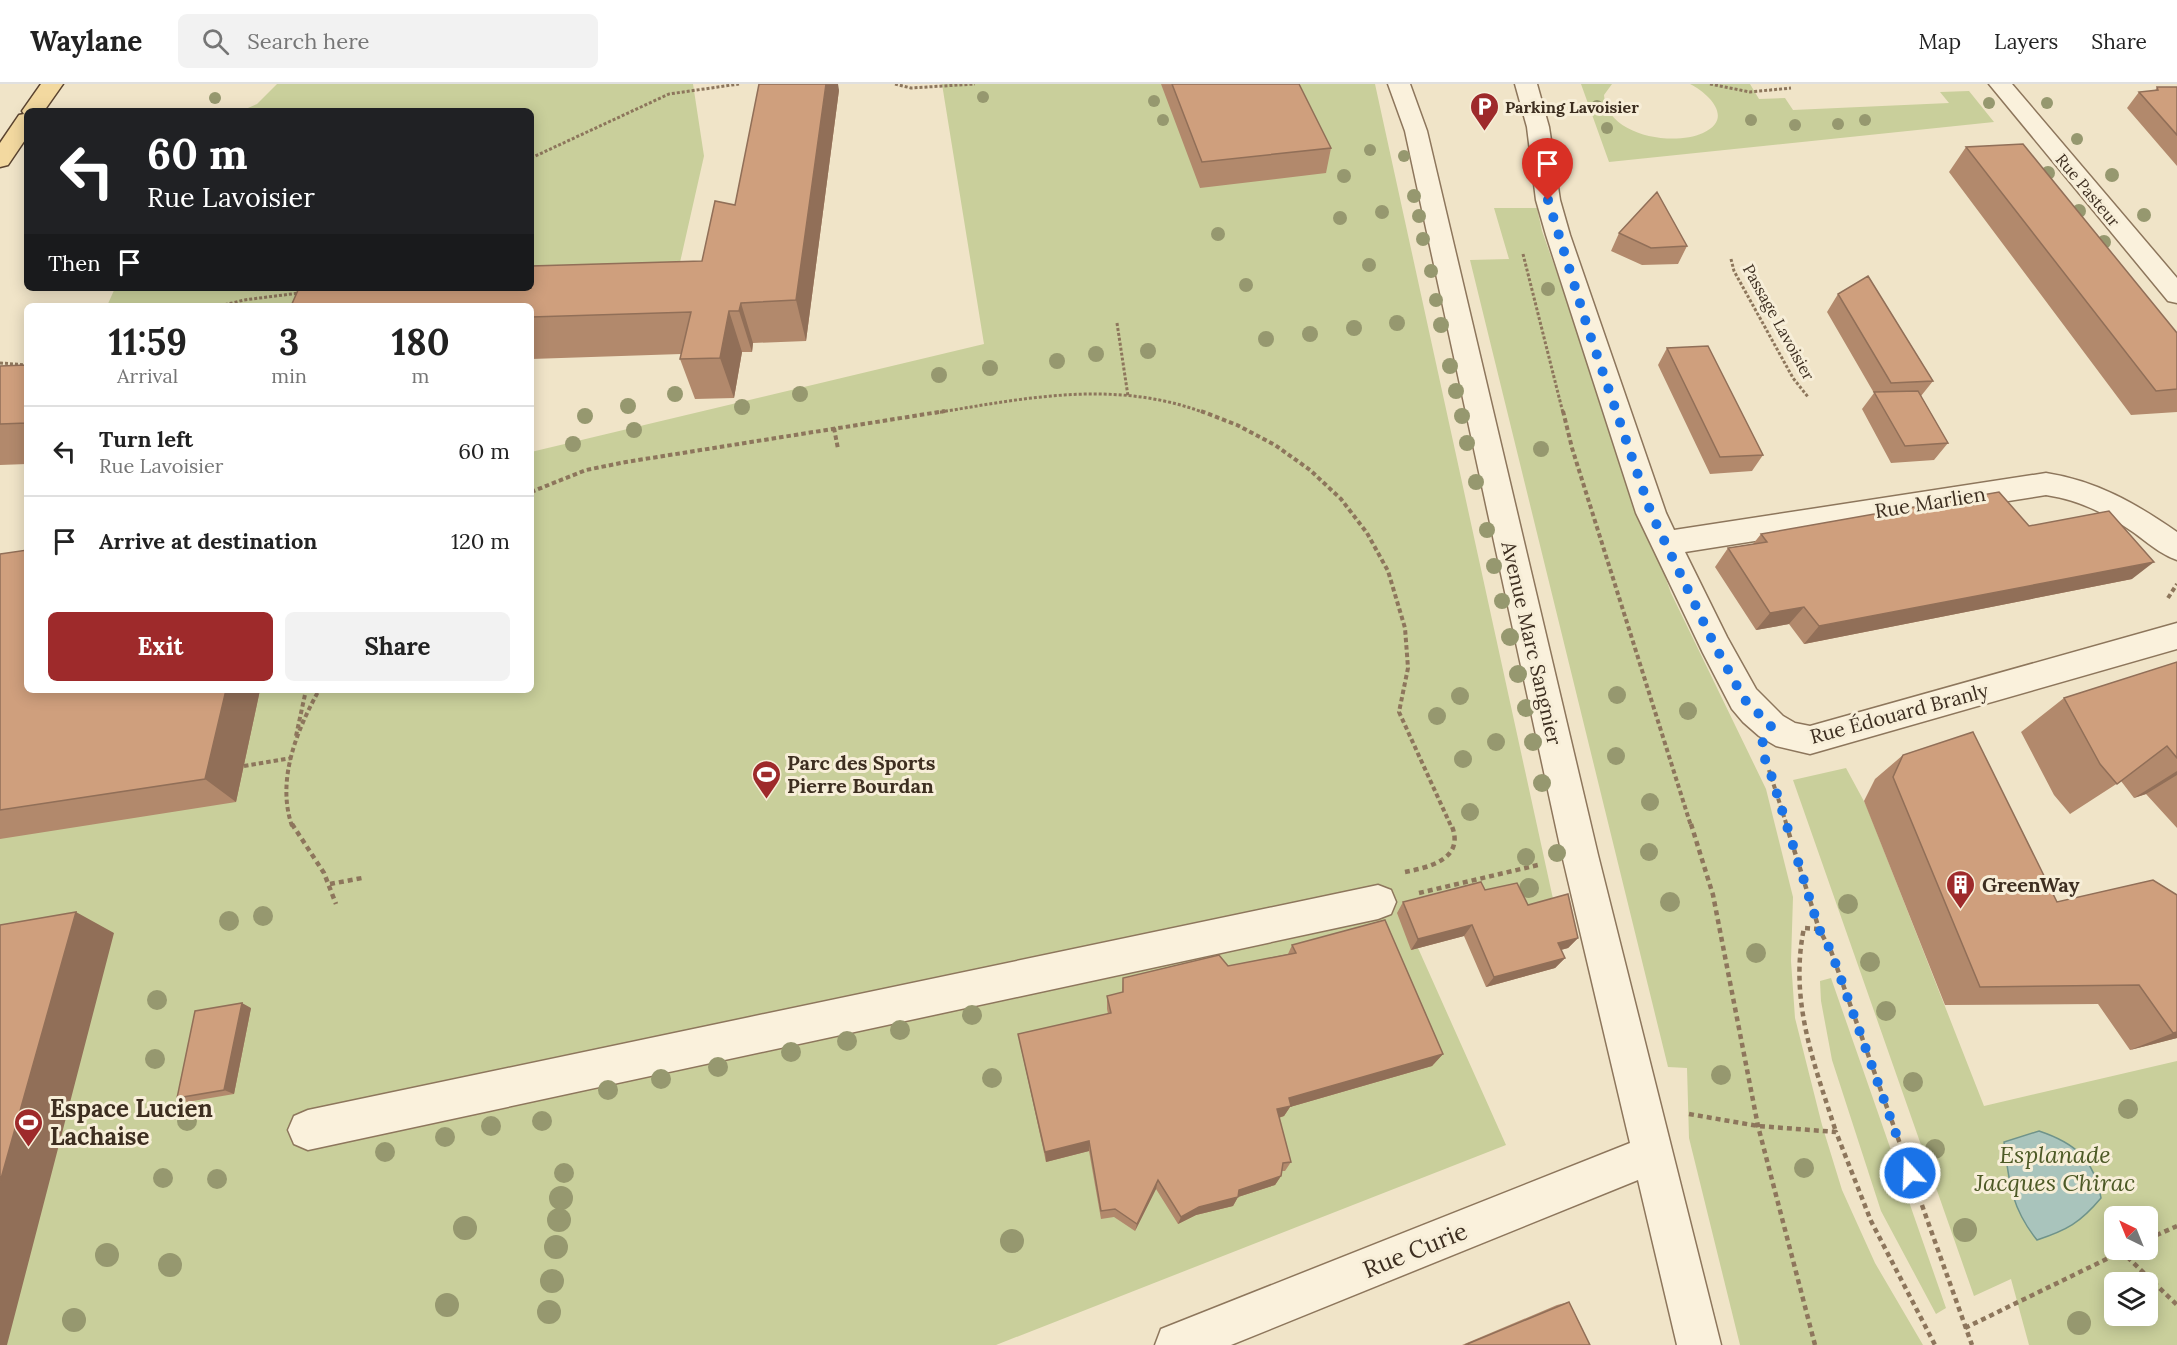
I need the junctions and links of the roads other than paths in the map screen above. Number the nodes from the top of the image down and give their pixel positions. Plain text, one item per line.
1 (52, 84) edge
2 (1399, 84) edge
3 (1413, 84) edge
4 (1526, 84) edge
5 (2000, 84) edge
6 (35, 108) edge
7 (24, 124) edge
8 (1416, 131) junction
9 (0, 160) edge
10 (2177, 295) edge
11 (1667, 543) junction
12 (2177, 548) edge
13 (2177, 636) edge
14 (1388, 888) road end
15 (308, 1130) dead end
16 (1653, 1154) junction
17 (1177, 1345) edge
18 (1699, 1345) edge

1 - 6 main road
2 - 8 street, Avenue Marc Sangnier
3 - 8 street, Avenue Marc Sangnier
4 - 11 street
5 - 10 street, Rue Pasteur
7 - 9 main road
8 - 16 street, Avenue Marc Sangnier
11 - 12 street, Rue Marlien
11 - 13 street, Rue Édouard Branly
14 - 15 street
16 - 17 street, Rue Curie
16 - 18 street, Avenue Marc Sangnier

